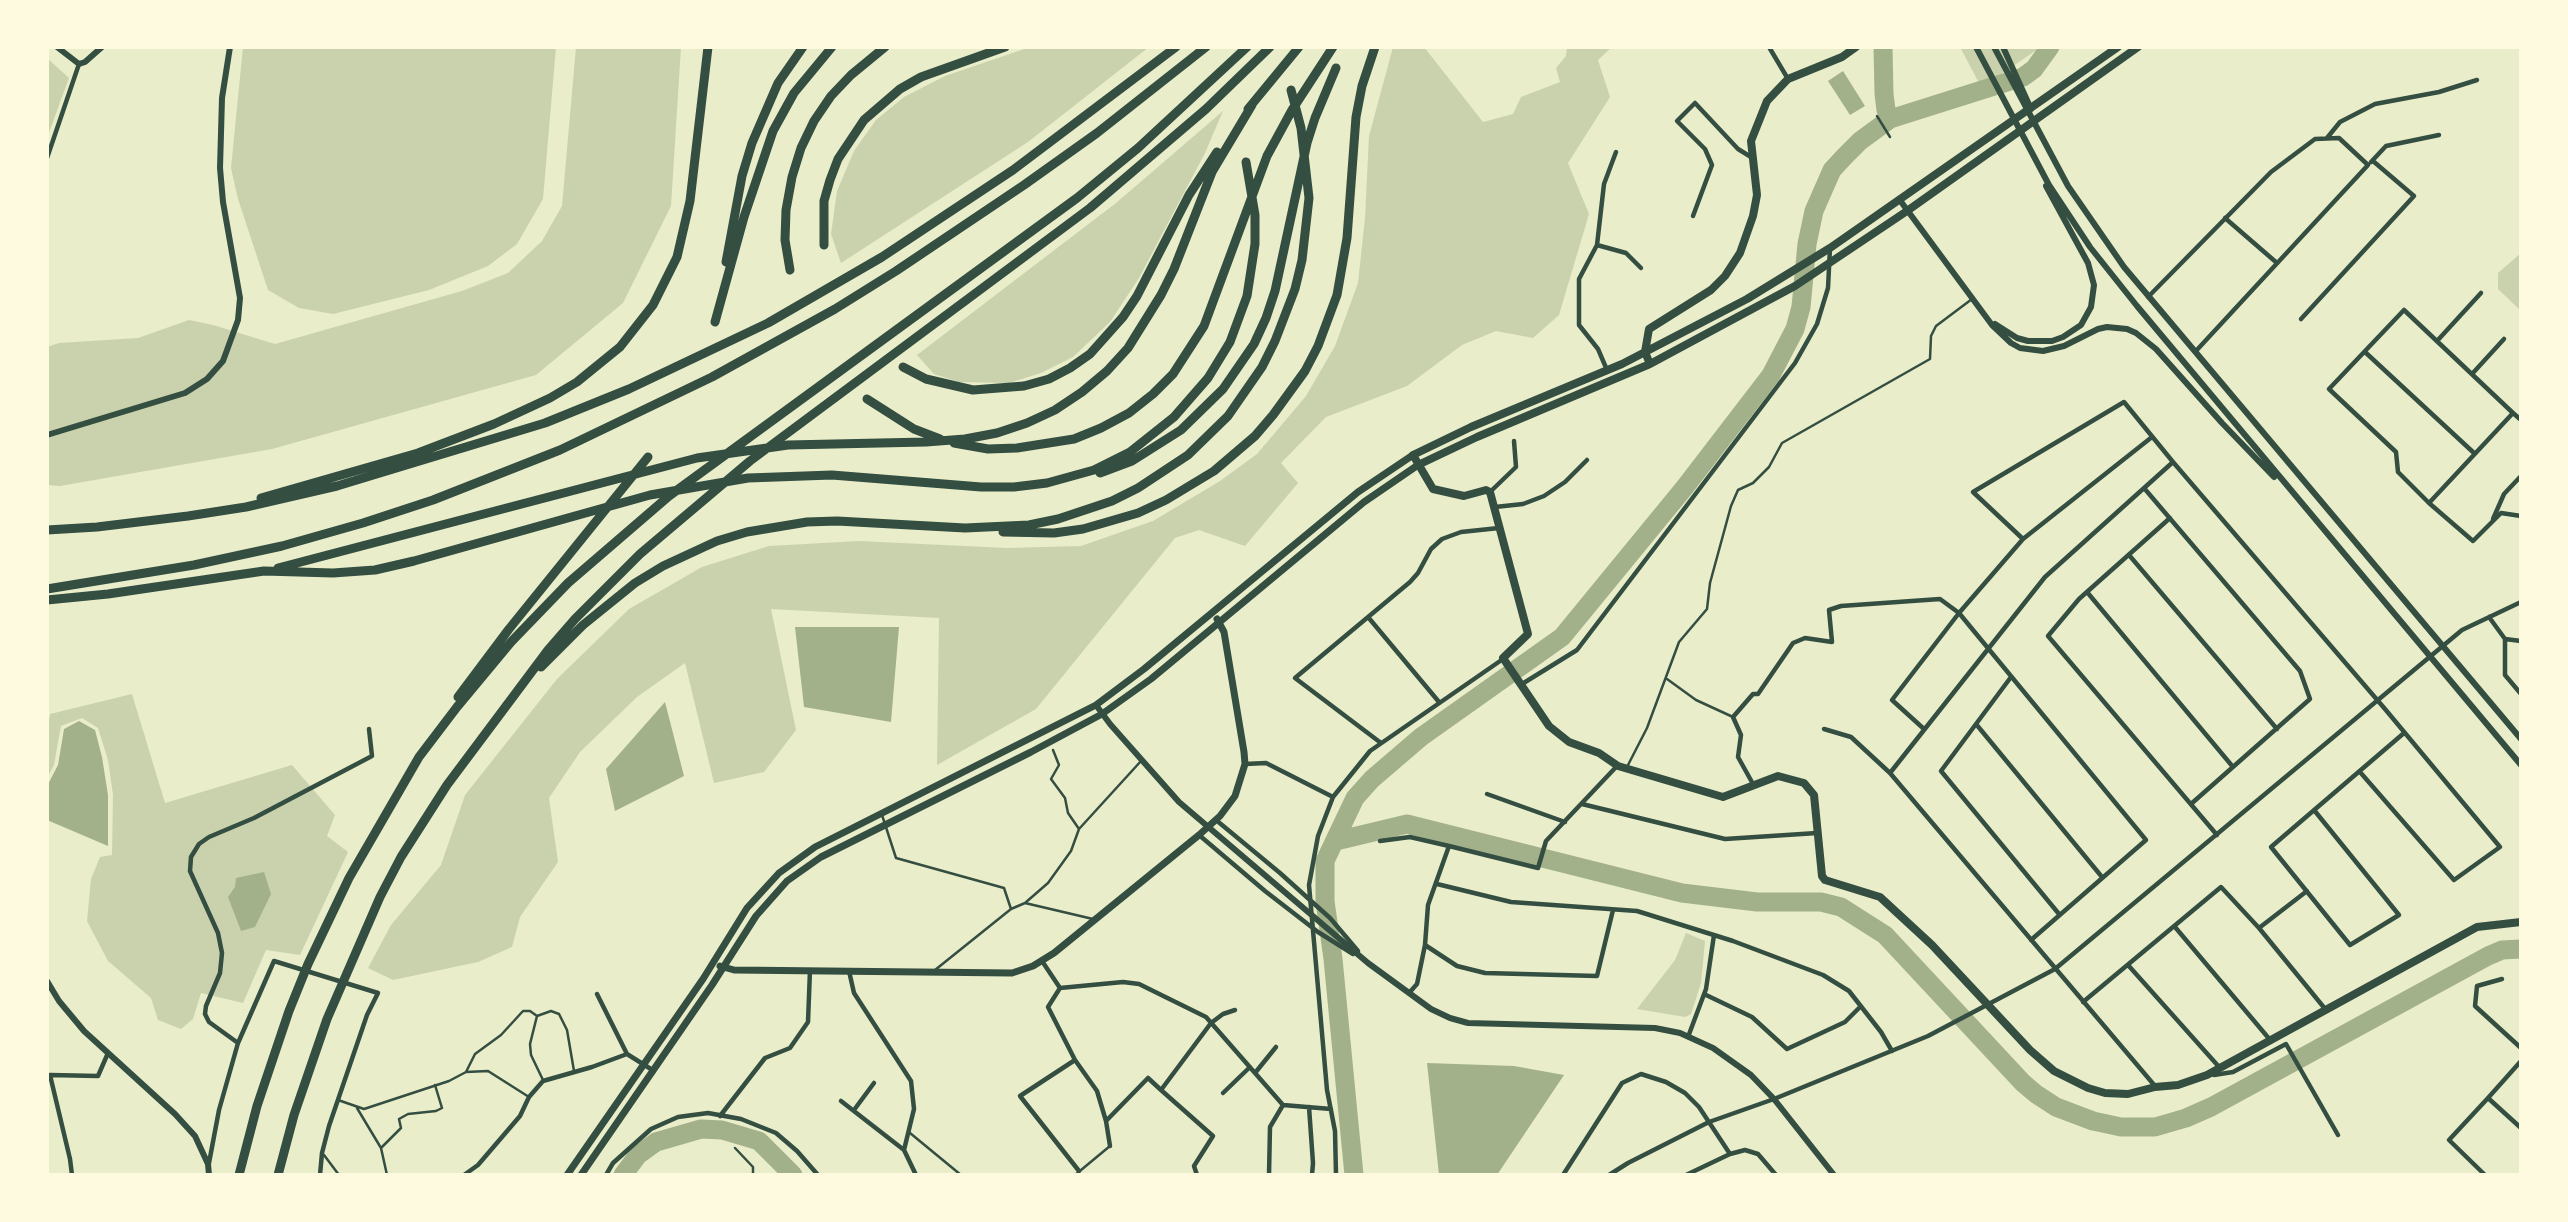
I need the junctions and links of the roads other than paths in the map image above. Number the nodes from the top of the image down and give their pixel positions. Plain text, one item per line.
1 (57, 47) edge
2 (103, 47) edge
3 (230, 47) edge
4 (708, 47) edge
5 (715, 47) edge
6 (803, 47) edge
7 (832, 47) edge
8 (885, 47) edge
9 (1005, 47) edge
10 (1176, 47) edge
11 (1206, 47) edge
12 (1247, 47) edge
13 (1270, 47) edge
14 (1298, 47) edge
15 (1333, 47) edge
16 (1375, 47) edge
17 (1769, 47) edge
18 (1856, 47) edge
19 (1976, 47) edge
20 (1994, 47) edge
21 (2003, 47) edge
22 (2118, 47) edge
23 (2138, 47) edge
24 (79, 64) junction
25 (1336, 68) dead end
26 (1787, 79) junction
27 (2477, 80) dead end
28 (703, 88) junction
29 (1291, 90) dead end
30 (1252, 105) junction
31 (1877, 116) dead end
32 (2439, 135) dead end
33 (2042, 136) junction
34 (1891, 137) dead end
35 (2326, 139) junction
36 (2028, 147) junction
37 (1616, 152) dead end
38 (47, 158) edge
39 (1752, 158) junction
40 (1246, 162) dead end
41 (2371, 163) junction
42 (1899, 200) junction
43 (1907, 211) junction
44 (1693, 216) dead end
45 (2225, 218) junction
46 (824, 245) dead end
47 (1597, 245) junction
48 (1830, 248) junction
49 (2277, 263) junction
50 (1641, 268) dead end
51 (790, 270) dead end
52 (2481, 293) dead end
53 (2148, 297) junction
54 (1973, 299) junction
55 (2301, 319) dead end
56 (2504, 338) dead end
57 (2437, 341) junction
58 (1645, 352) junction
59 (2194, 352) junction
60 (2365, 352) junction
61 (1650, 364) junction
62 (904, 367) dead end
63 (1608, 370) junction
64 (2472, 374) junction
65 (867, 399) dead end
66 (2513, 413) junction
67 (2521, 420) edge
68 (47, 435) edge
69 (2152, 437) junction
70 (1514, 441) dead end
71 (2474, 453) junction
72 (1413, 455) junction
73 (649, 457) dead end
74 (1587, 460) dead end
75 (2173, 462) junction
76 (1418, 465) junction
77 (2521, 476) edge
78 (1014, 487) junction
79 (2144, 488) junction
80 (1490, 492) junction
81 (2429, 503) junction
82 (1494, 507) junction
83 (2308, 510) junction
84 (188, 516) junction
85 (2521, 516) edge
86 (2170, 518) junction
87 (2493, 520) junction
88 (965, 528) junction
89 (1499, 528) junction
90 (47, 530) edge
91 (2023, 539) junction
92 (2129, 555) junction
93 (264, 571) junction
94 (47, 589) edge
95 (2087, 592) junction
96 (47, 600) edge
97 (2521, 602) edge
98 (1212, 613) junction
99 (1959, 613) junction
100 (1368, 617) junction
101 (2490, 617) junction
102 (1219, 622) junction
103 (2505, 639) junction
104 (2521, 641) edge
105 (2442, 647) junction
106 (1988, 649) junction
107 (2430, 657) junction
108 (1503, 658) junction
109 (2011, 677) junction
110 (1667, 678) junction
111 (1522, 684) junction
112 (2521, 694) edge
113 (2377, 700) junction
114 (1440, 702) junction
115 (1096, 705) junction
116 (1102, 714) junction
117 (498, 716) junction
118 (1733, 717) junction
119 (1976, 724) junction
120 (369, 729) dead end
121 (1824, 729) dead end
122 (1924, 729) junction
123 (2277, 729) junction
124 (2404, 733) junction
125 (2521, 739) edge
126 (1381, 744) junction
127 (1053, 750) dead end
128 (419, 757) junction
129 (1142, 760) junction
130 (1245, 764) junction
131 (2521, 765) edge
132 (1622, 767) junction
133 (2233, 767) junction
134 (2360, 772) junction
135 (1890, 773) junction
136 (1753, 784) junction
137 (1487, 794) dead end
138 (1333, 797) junction
139 (1582, 804) junction
140 (2191, 804) junction
141 (2314, 810) junction
142 (881, 814) junction
143 (1215, 820) junction
144 (1565, 822) junction
145 (887, 824) junction
146 (1079, 829) junction
147 (1818, 833) junction
148 (1199, 835) junction
149 (2217, 835) junction
150 (1380, 841) dead end
151 (1449, 846) junction
152 (2102, 877) junction
153 (1437, 884) junction
154 (2307, 891) junction
155 (1025, 903) junction
156 (1011, 909) junction
157 (1613, 911) junction
158 (2059, 914) junction
159 (1096, 919) junction
160 (2521, 922) edge
161 (2175, 927) junction
162 (2259, 928) junction
163 (1714, 935) junction
164 (2031, 940) junction
165 (1424, 946) junction
166 (1042, 961) junction
167 (713, 962) junction
168 (1368, 963) junction
169 (2128, 965) junction
170 (723, 967) junction
171 (2055, 969) junction
172 (810, 970) junction
173 (849, 971) junction
174 (932, 972) junction
175 (2502, 979) dead end
176 (47, 981) edge
177 (1060, 988) junction
178 (597, 993) dead end
179 (1408, 993) junction
180 (1704, 994) junction
181 (2083, 1002) junction
182 (1861, 1006) junction
183 (1235, 1010) dead end
184 (2327, 1011) junction
185 (537, 1016) junction
186 (1212, 1023) junction
187 (1688, 1037) junction
188 (2271, 1041) junction
189 (238, 1043) junction
190 (1276, 1047) dead end
191 (2521, 1048) edge
192 (1892, 1051) junction
193 (108, 1052) junction
194 (627, 1054) junction
195 (1075, 1060) junction
196 (2521, 1061) edge
197 (645, 1063) junction
198 (1250, 1067) junction
199 (2220, 1068) junction
200 (654, 1070) junction
201 (466, 1072) junction
202 (575, 1072) junction
203 (1255, 1073) junction
204 (2207, 1076) junction
205 (543, 1081) junction
206 (874, 1083) dead end
207 (435, 1085) junction
208 (2155, 1087) junction
209 (1161, 1090) junction
210 (1223, 1093) dead end
211 (529, 1097) junction
212 (2488, 1098) junction
213 (1774, 1099) junction
214 (338, 1100) junction
215 (841, 1101) dead end
216 (1283, 1105) junction
217 (1309, 1107) junction
218 (357, 1108) junction
219 (1331, 1109) junction
220 (854, 1110) junction
221 (720, 1115) junction
222 (1106, 1121) junction
223 (1709, 1122) junction
224 (2521, 1128) edge
225 (907, 1131) junction
226 (2338, 1135) dead end
227 (1110, 1146) joint
228 (381, 1148) junction
229 (735, 1148) dead end
230 (904, 1150) junction
231 (322, 1153) junction
232 (1730, 1154) junction
233 (208, 1164) junction
234 (1077, 1173) edge
235 (72, 1175) edge
236 (209, 1175) edge
237 (239, 1175) edge
238 (278, 1175) edge
239 (320, 1175) edge
240 (339, 1175) edge
241 (387, 1175) edge
242 (464, 1175) edge
243 (567, 1175) edge
244 (581, 1175) edge
245 (606, 1175) edge
246 (753, 1175) edge
247 (818, 1175) edge
248 (915, 1175) edge
249 (961, 1175) edge
250 (1196, 1175) edge
251 (1269, 1175) edge
252 (1312, 1175) edge
253 (1336, 1175) edge
254 (1563, 1175) edge
255 (1609, 1175) edge
256 (1686, 1175) edge
257 (1776, 1175) edge
258 (1834, 1175) edge
259 (2485, 1175) edge

1 - 24 street
2 - 24 street
3 - 68 street
4 - 28 highway
5 - 28 highway
6 - 7 highway
8 - 51 highway
9 - 46 highway
10 - 84 highway
11 - 94 highway
12 - 128 highway
13 - 117 highway
14 - 30 highway
15 - 65 highway
16 - 88 highway
17 - 26 street
18 - 26 main road
19 - 36 street
20 - 33 street
21 - 33 street
22 - 42 main road
23 - 43 main road
24 - 38 street
25 - 78 highway
26 - 39 main road
27 - 35 street
28 - 84 highway
29 - 88 highway
30 - 62 highway
30 - 93 highway
31 - 34 lane
32 - 41 street
33 - 53 street
35 - 41 street
35 - 45 street
36 - 54 street
36 - 83 street
37 - 47 street
39 - 44 street
39 - 58 main road
40 - 78 highway
41 - 49 street
41 - 55 street
42 - 43 street
42 - 48 main road
43 - 54 street
43 - 61 main road
45 - 49 street
45 - 53 street
47 - 50 street
47 - 63 street
48 - 58 main road
48 - 111 street
49 - 59 street
52 - 57 street
53 - 59 street
54 - 83 street
54 - 110 lane
56 - 64 street
57 - 60 street
57 - 64 street
58 - 61 main road
58 - 63 main road
59 - 105 street
60 - 71 street
60 - 81 street
61 - 76 main road
63 - 72 main road
64 - 66 street
66 - 67 street
66 - 71 street
69 - 75 street
69 - 91 street
69 - 91 street
70 - 80 street
71 - 81 street
72 - 76 main road
72 - 98 main road
73 - 128 highway
74 - 82 street
75 - 79 street
75 - 113 street
76 - 80 main road
76 - 102 main road
77 - 87 street
78 - 93 highway
79 - 86 street
79 - 106 street
80 - 82 main road
81 - 87 street
82 - 89 main road
83 - 107 street
84 - 90 highway
85 - 87 street
86 - 92 street
86 - 123 street
88 - 117 highway
89 - 100 street
89 - 108 main road
91 - 99 street
92 - 95 street
92 - 123 street
93 - 96 highway
95 - 133 street
95 - 140 street
97 - 101 street
98 - 102 main road
98 - 115 main road
99 - 106 street
99 - 118 street
99 - 122 street
100 - 114 street
100 - 126 street
101 - 103 street
101 - 105 street
102 - 116 main road
102 - 130 main road
103 - 104 street
103 - 112 street
105 - 107 street
105 - 125 street
106 - 109 street
106 - 122 street
107 - 113 street
107 - 131 street
108 - 111 main road
108 - 114 street
109 - 119 street
109 - 152 street
110 - 118 lane
110 - 132 lane
111 - 132 main road
113 - 124 street
113 - 149 street
114 - 126 street
115 - 116 street
115 - 142 main road
116 - 129 street
116 - 145 main road
117 - 238 highway
118 - 136 street
119 - 152 street
119 - 158 street
120 - 189 street
121 - 135 street
122 - 135 street
123 - 133 street
124 - 134 street
124 - 134 street
126 - 138 street
127 - 146 lane
128 - 237 highway
129 - 146 lane
129 - 168 street
130 - 138 street
130 - 143 main road
132 - 136 main road
132 - 139 street
133 - 140 street
134 - 141 street
135 - 164 street
136 - 147 main road
137 - 144 street
138 - 219 street
139 - 144 street
139 - 147 street
140 - 149 street
141 - 154 street
141 - 154 street
142 - 145 lane
142 - 167 main road
143 - 148 main road
143 - 168 street
144 - 151 street
145 - 156 lane
145 - 170 main road
146 - 155 lane
147 - 208 main road
148 - 159 main road
148 - 168 street
149 - 171 street
150 - 151 street
151 - 153 street
152 - 158 street
153 - 157 street
153 - 165 street
154 - 162 street
155 - 156 lane
155 - 159 lane
156 - 174 lane
157 - 163 street
157 - 165 street
158 - 164 street
159 - 166 main road
160 - 184 main road
161 - 162 street
161 - 169 street
161 - 188 street
162 - 184 street
163 - 180 street
163 - 182 street
164 - 171 street
165 - 179 street
166 - 174 main road
166 - 177 street
167 - 170 main road
167 - 197 main road
168 - 179 street
169 - 181 street
169 - 199 street
170 - 172 main road
170 - 200 main road
171 - 181 street
171 - 192 street
172 - 173 main road
172 - 221 street
173 - 174 main road
173 - 225 street
175 - 191 street
176 - 193 street
177 - 186 street
177 - 195 street
178 - 194 street
179 - 187 street
180 - 182 street
180 - 187 street
181 - 208 street
182 - 192 street
183 - 186 street
184 - 188 main road
185 - 201 lane
185 - 202 lane
185 - 205 lane
186 - 198 street
186 - 209 street
187 - 213 street
188 - 199 main road
189 - 214 street
189 - 233 street
190 - 203 street
192 - 213 street
193 - 233 street
193 - 235 street
194 - 197 street
194 - 202 street
195 - 222 street
195 - 234 street
196 - 212 street
197 - 200 street
197 - 243 main road
198 - 203 street
198 - 210 street
199 - 204 main road
200 - 244 main road
201 - 207 lane
201 - 211 lane
202 - 205 street
203 - 216 street
204 - 208 main road
204 - 226 street
205 - 211 street
206 - 220 street
207 - 218 lane
207 - 228 lane
209 - 222 street
209 - 250 street
211 - 242 street
212 - 224 street
212 - 259 street
213 - 223 street
213 - 258 street
214 - 218 lane
214 - 231 street
215 - 220 street
216 - 217 street
216 - 251 street
217 - 219 street
217 - 252 street
218 - 228 lane
219 - 253 street
220 - 230 street
221 - 245 street
221 - 247 street
222 - 227 street
223 - 232 street
223 - 254 street
223 - 255 street
225 - 230 street
225 - 249 lane
227 - 234 lane
228 - 241 lane
229 - 246 lane
230 - 248 street
231 - 239 street
231 - 240 lane
232 - 256 street
232 - 257 street
233 - 236 street

